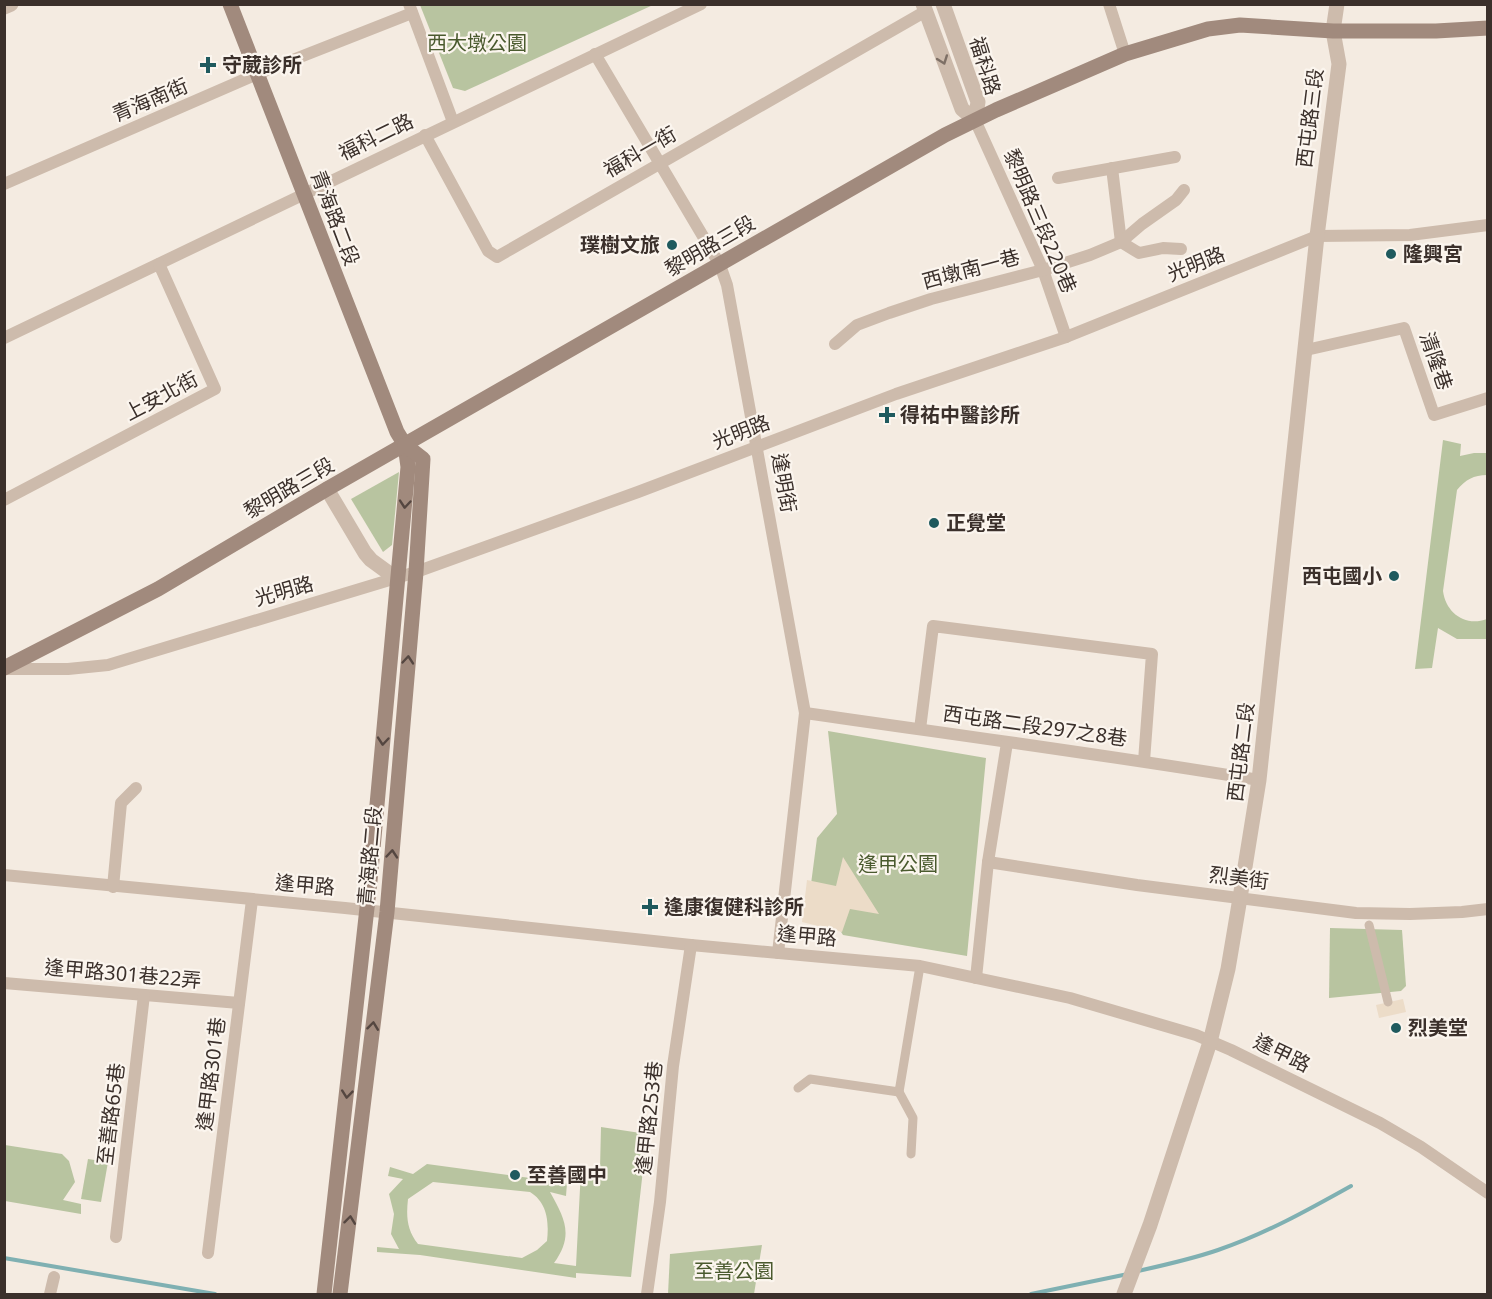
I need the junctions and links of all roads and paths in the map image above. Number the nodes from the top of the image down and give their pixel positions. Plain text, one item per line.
1 (11, 4) edge
2 (230, 4) edge
3 (701, 4) edge
4 (943, 4) edge
5 (1109, 4) edge
6 (1337, 4) edge
7 (4, 7) edge
8 (925, 8) edge
9 (410, 9) edge
10 (1488, 27) edge
11 (1333, 31) junction
12 (595, 54) junction
13 (1125, 54) junction
14 (257, 74) junction
15 (975, 120) junction
16 (453, 122) junction
17 (425, 135) junction
18 (1175, 157) dead end
19 (660, 163) junction
20 (1112, 168) junction
21 (1058, 178) dead end
22 (4, 184) edge
23 (1184, 190) dead end
24 (303, 194) junction
25 (1488, 225) edge
26 (1317, 236) junction
27 (1121, 242) junction
28 (1181, 249) dead end
29 (159, 264) junction
30 (720, 265) junction
31 (1043, 270) junction
32 (1066, 337) junction
33 (4, 338) edge
34 (835, 344) dead end
35 (1306, 350) junction
36 (1488, 398) edge
37 (405, 446) junction
38 (757, 446) junction
39 (327, 489) junction
40 (4, 500) edge
41 (416, 572) junction
42 (397, 579) junction
43 (4, 668) edge
44 (806, 713) junction
45 (920, 729) junction
46 (1007, 743) junction
47 (1144, 761) junction
48 (1259, 780) junction
49 (136, 788) dead end
50 (988, 862) junction
51 (4, 875) edge
52 (113, 887) junction
53 (1240, 898) junction
54 (252, 900) junction
55 (1488, 909) edge
56 (367, 911) junction
57 (387, 912) junction
58 (1369, 925) dead end
59 (691, 945) junction
60 (778, 953) junction
61 (920, 966) junction
62 (976, 978) junction
63 (4, 983) edge
64 (144, 995) junction
65 (1388, 1002) dead end
66 (239, 1003) junction
67 (1210, 1042) junction
68 (798, 1088) dead end
69 (899, 1092) junction
70 (911, 1154) dead end
71 (1488, 1193) edge
72 (116, 1237) dead end
73 (208, 1253) dead end
74 (54, 1277) dead end
75 (1125, 1291) edge
76 (50, 1294) edge
77 (324, 1294) edge
78 (340, 1294) edge
79 (647, 1294) edge

1 - 7 street
2 - 14 main road, 青海路二段
3 - 12 street, 福科二路
4 - 15 street, 福科路
5 - 13 street
6 - 11 street, 西屯路三段
8 -> 15 street, 福科路
8 - 19 street, 福科一街
9 - 14 street, 青海南街
9 - 16 street
10 - 11 main road, 黎明路三段
11 - 13 main road, 黎明路三段
11 - 26 street, 西屯路三段
12 - 16 street, 福科二路
12 - 19 street, 逢明街
13 - 15 main road, 黎明路三段
14 - 22 street, 青海南街
14 - 24 main road, 青海路二段
15 - 30 main road, 黎明路三段
15 - 31 street, 黎明路三段220巷
16 - 17 street, 福科二路
17 - 19 street, 福科一街
17 - 24 street, 福科二路
18 - 20 street
19 - 30 street, 逢明街
20 - 21 street
20 - 27 street
23 - 27 street, 西墩南一巷
24 - 29 street, 福科二路
24 - 37 main road, 青海路二段
25 - 26 street, 光明路
26 - 32 street, 光明路
26 - 35 street, 西屯路二段
27 - 28 street
27 - 31 street, 西墩南一巷
29 - 33 street, 福科二路
29 - 40 street, 上安北街
30 - 37 main road, 黎明路三段
30 - 38 street, 逢明街
31 - 32 street, 黎明路三段220巷
31 - 34 street, 西墩南一巷
32 - 38 street, 光明路
35 - 36 street, 清隆巷
35 - 48 street, 西屯路二段
37 - 39 main road, 黎明路三段
37 - 41 main road, 青海路二段
37 -> 42 main road, 青海路二段
38 - 41 street, 光明路
38 - 44 street, 逢明街
39 - 42 street
39 - 43 main road, 黎明路三段
41 - 42 street, 光明路
57 -> 41 main road, 青海路二段
42 - 43 street, 光明路
42 -> 56 main road, 青海路二段
44 - 45 street, 西屯路二段297之8巷
44 - 60 street, 逢明街
45 - 46 street, 西屯路二段297之8巷
45 - 47 street
46 - 47 street, 西屯路二段297之8巷
46 - 50 street
47 - 48 street, 西屯路二段297之8巷
48 - 53 street, 西屯路二段
49 - 52 street
50 - 53 street, 烈美街
50 - 62 street
51 - 52 street, 逢甲路
52 - 54 street, 逢甲路
53 - 55 street, 烈美街
53 - 67 street, 西屯路二段
54 - 56 street, 逢甲路
54 - 66 street, 逢甲路301巷
56 - 57 street, 逢甲路
56 -> 77 main road, 青海路二段
57 - 59 street, 逢甲路
78 -> 57 main road, 青海路二段
58 - 65 street
59 - 60 street, 逢甲路
59 - 79 street, 逢甲路253巷
60 - 61 street, 逢甲路
61 - 62 street, 逢甲路
61 - 69 street
62 - 67 street, 逢甲路
63 - 64 street, 逢甲路301巷22弄
64 - 66 street, 逢甲路301巷22弄
64 - 72 street, 至善路65巷
66 - 73 street, 逢甲路301巷
67 - 71 street, 逢甲路
67 - 75 street, 西屯路二段
68 - 69 street
69 - 70 street
74 - 76 street

